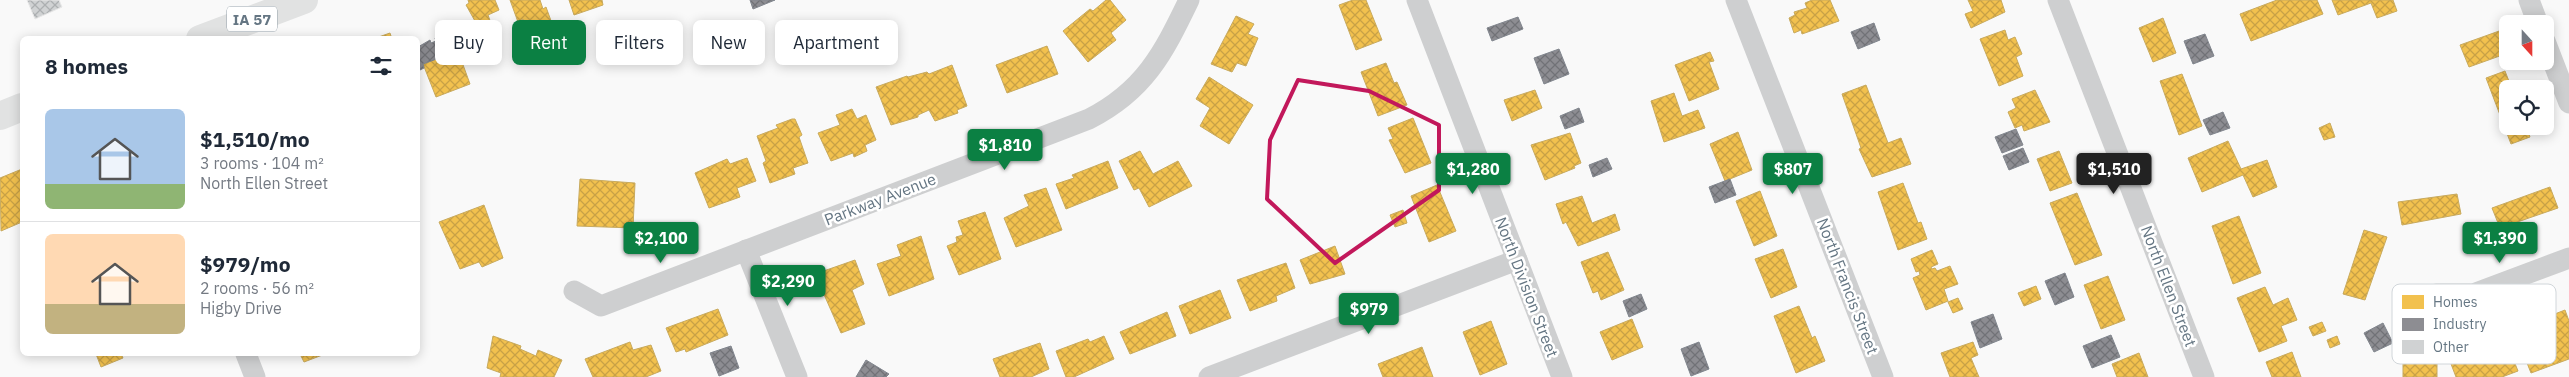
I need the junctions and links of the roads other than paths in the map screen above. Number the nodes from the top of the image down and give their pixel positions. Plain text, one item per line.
1 (304, 0) edge
2 (1189, 0) edge
3 (1417, 0) edge
4 (1736, 0) edge
5 (2529, 0) edge
6 (2064, 2) edge
7 (2535, 15) edge
8 (208, 36) edge
9 (2554, 64) edge
10 (2569, 103) edge
11 (20, 108) edge
12 (0, 116) edge
13 (746, 250) junction
14 (2569, 258) edge
15 (1517, 260) junction
16 (2500, 284) edge
17 (574, 291) dead end
18 (247, 356) edge
19 (255, 377) edge
20 (797, 377) edge
21 (1209, 377) edge
22 (1562, 377) edge
23 (1883, 377) edge
24 (2204, 377) edge

1 - 8 main road, IA 57
2 - 13 street, Parkway Avenue
3 - 15 street, North Division Street
4 - 23 street, North Francis Street
5 - 7 street
6 - 24 street, North Ellen Street
9 - 10 street
11 - 12 main road
13 - 17 street, Parkway Avenue
13 - 20 street
14 - 16 street
15 - 21 street
15 - 22 street, North Division Street
18 - 19 street

